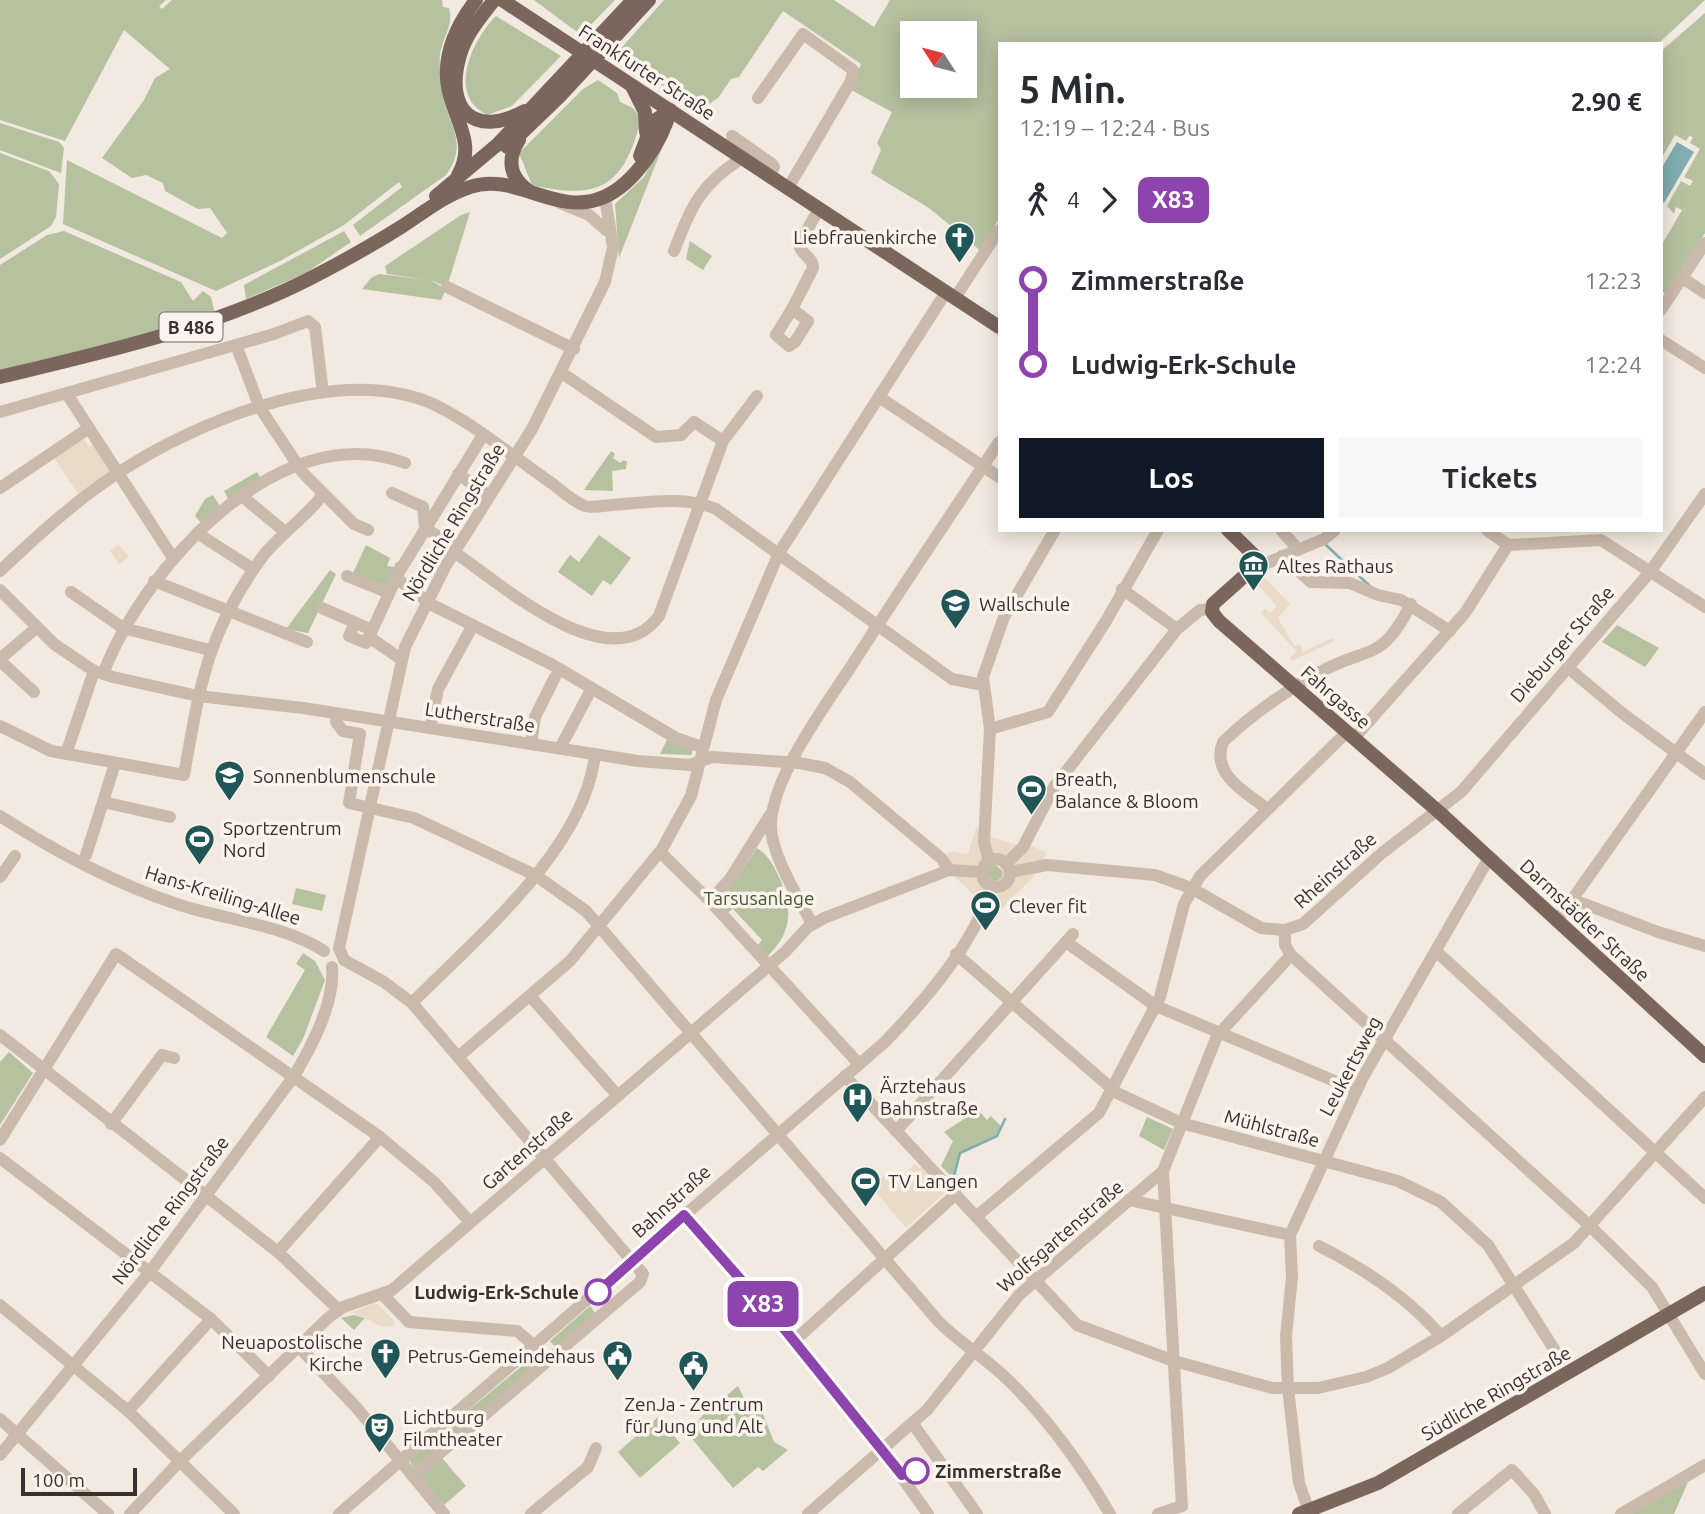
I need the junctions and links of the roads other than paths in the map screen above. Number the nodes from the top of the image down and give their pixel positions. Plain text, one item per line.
1 (476, 0) edge
2 (494, 0) edge
3 (502, 0) edge
4 (632, 0) edge
5 (649, 0) edge
6 (466, 7) edge
7 (597, 48) junction
8 (578, 68) junction
9 (631, 85) junction
10 (758, 98) dead end
11 (536, 105) junction
12 (670, 110) junction
13 (534, 122) junction
14 (692, 124) junction
15 (653, 135) junction
16 (732, 136) dead end
17 (742, 158) junction
18 (770, 176) junction
19 (788, 188) junction
20 (453, 189) junction
21 (536, 196) junction
22 (605, 197) junction
23 (557, 202) junction
24 (819, 209) junction
25 (606, 230) junction
26 (998, 231) edge
27 (1705, 243) edge
28 (674, 251) dead end
29 (613, 255) junction
30 (1684, 279) junction
31 (447, 287) dead end
32 (1705, 293) edge
33 (950, 295) junction
34 (1663, 307) edge
35 (792, 309) dead end
36 (998, 326) edge
37 (1663, 341) edge
38 (236, 345) junction
39 (574, 349) junction
40 (1705, 368) edge
41 (562, 373) junction
42 (0, 377) edge
43 (322, 385) dead end
44 (67, 394) junction
45 (757, 396) dead end
46 (878, 397) junction
47 (260, 408) junction
48 (0, 412) edge
49 (89, 428) junction
50 (483, 435) junction
51 (723, 441) junction
52 (998, 444) edge
53 (514, 457) junction
54 (405, 463) dead end
55 (298, 464) junction
56 (983, 467) junction
57 (118, 473) junction
58 (458, 474) junction
59 (998, 476) edge
60 (0, 488) edge
61 (483, 491) dead end
62 (392, 493) dead end
63 (1705, 494) edge
64 (321, 495) junction
65 (243, 497) junction
66 (703, 503) junction
67 (429, 508) junction
68 (425, 528) junction
69 (368, 530) dead end
70 (284, 531) junction
71 (1054, 532) edge
72 (1157, 532) edge
73 (1230, 532) edge
74 (1283, 532) edge
75 (1333, 532) edge
76 (1490, 532) edge
77 (197, 533) junction
78 (1602, 535) edge
79 (1508, 545) junction
80 (1298, 549) junction
81 (455, 550) junction
82 (779, 554) junction
83 (1282, 556) junction
84 (173, 558) junction
85 (1254, 564) junction
86 (253, 569) junction
87 (0, 571) edge
88 (1650, 572) junction
89 (348, 576) dead end
90 (396, 578) junction
91 (154, 581) junction
92 (1122, 589) junction
93 (0, 590) edge
94 (71, 592) dead end
95 (389, 593) junction
96 (426, 600) junction
97 (1411, 604) junction
98 (1705, 607) edge
99 (322, 608) dead end
100 (1211, 609) junction
101 (228, 610) junction
102 (473, 625) junction
103 (877, 626) junction
104 (124, 628) junction
105 (35, 629) junction
106 (1177, 629) junction
107 (1450, 631) junction
108 (370, 634) junction
109 (307, 642) dead end
110 (210, 650) junction
111 (401, 659) junction
112 (0, 660) edge
113 (1567, 667) junction
114 (99, 672) junction
115 (555, 677) dead end
116 (983, 685) junction
117 (592, 688) junction
118 (1296, 688) junction
119 (34, 692) dead end
120 (198, 696) junction
121 (1705, 712) edge
122 (338, 714) junction
123 (386, 722) junction
124 (0, 726) edge
125 (430, 728) junction
126 (990, 729) junction
127 (1351, 735) junction
128 (531, 744) junction
129 (702, 747) junction
130 (560, 748) junction
131 (1676, 753) junction
132 (66, 754) junction
133 (595, 754) junction
134 (700, 762) junction
135 (791, 762) junction
136 (115, 763) junction
137 (1705, 774) edge
138 (103, 802) junction
139 (369, 808) junction
140 (1268, 809) junction
141 (773, 810) junction
142 (1439, 812) junction
143 (0, 816) edge
144 (170, 817) dead end
145 (755, 841) junction
146 (660, 852) junction
147 (86, 855) dead end
148 (779, 855) junction
149 (15, 856) dead end
150 (1489, 858) junction
151 (985, 866) junction
152 (1008, 868) junction
153 (949, 870) junction
154 (535, 875) junction
155 (0, 877) edge
156 (992, 887) junction
157 (1191, 888) junction
158 (1574, 900) junction
159 (710, 901) junction
160 (1557, 920) junction
161 (812, 924) junction
162 (601, 926) junction
163 (1285, 930) junction
164 (1705, 946) edge
165 (1437, 952) junction
166 (957, 954) junction
167 (1291, 955) junction
168 (338, 958) junction
169 (770, 964) junction
170 (531, 997) junction
171 (1012, 1002) junction
172 (412, 1003) junction
173 (1156, 1006) junction
174 (692, 1032) junction
175 (1220, 1033) junction
176 (0, 1035) edge
177 (1384, 1040) junction
178 (1705, 1056) edge
179 (458, 1057) junction
180 (174, 1058) dead end
181 (859, 1064) junction
182 (43, 1070) junction
183 (294, 1076) junction
184 (845, 1076) junction
185 (1112, 1088) junction
186 (1356, 1090) junction
187 (618, 1096) junction
188 (1705, 1097) edge
189 (1181, 1123) junction
190 (111, 1124) junction
191 (896, 1131) junction
192 (776, 1133) junction
193 (380, 1137) junction
194 (0, 1140) edge
195 (1655, 1152) junction
196 (0, 1158) edge
197 (544, 1160) junction
198 (1323, 1162) junction
199 (1163, 1171) junction
200 (956, 1194) junction
201 (205, 1197) junction
202 (1705, 1198) edge
203 (1129, 1200) junction
204 (1165, 1208) junction
205 (684, 1215) junction
206 (977, 1216) junction
207 (470, 1222) junction
208 (1590, 1226) junction
209 (1290, 1235) junction
210 (1319, 1246) dead end
211 (278, 1252) junction
212 (885, 1261) junction
213 (632, 1262) junction
214 (149, 1273) junction
215 (1035, 1280) junction
216 (1516, 1285) junction
217 (1705, 1293) edge
218 (383, 1295) junction
219 (0, 1305) edge
220 (339, 1310) junction
221 (1669, 1314) junction
222 (211, 1320) junction
223 (1441, 1336) junction
224 (794, 1341) junction
225 (535, 1346) junction
226 (299, 1347) junction
227 (1554, 1349) dead end
228 (974, 1350) junction
229 (1174, 1361) junction
230 (74, 1364) junction
231 (1705, 1374) edge
232 (269, 1376) junction
233 (1289, 1388) junction
234 (128, 1411) junction
235 (0, 1419) edge
236 (913, 1424) junction
237 (17, 1434) junction
238 (596, 1448) dead end
239 (883, 1451) junction
240 (0, 1455) edge
241 (180, 1461) junction
242 (401, 1461) junction
243 (1705, 1465) edge
244 (413, 1476) junction
245 (1306, 1513) edge
246 (108, 1514) edge
247 (130, 1514) edge
248 (234, 1514) edge
249 (339, 1514) edge
250 (444, 1514) edge
251 (531, 1514) edge
252 (808, 1514) edge
253 (928, 1514) edge
254 (977, 1514) edge
255 (1110, 1514) edge
256 (1158, 1514) edge
257 (1458, 1514) edge
258 (1545, 1514) edge
259 (1621, 1514) edge

1 - 6 main road
2 - 11 main road
3 - 9 main road, Frankfurter Straße
4 - 7 main road, B 486
5 - 7 main road, B 486
6 - 20 main road
7 - 8 main road, B 486
8 - 11 main road, B 486
8 - 13 main road, B 486
9 - 12 main road, Frankfurter Straße
9 - 15 main road
10 - 19 street
11 - 20 main road, B 486
12 - 14 main road, Frankfurter Straße
12 - 15 main road, B 486
13 - 20 main road, B 486
13 - 21 main road
14 - 15 main road
14 - 17 main road, Frankfurter Straße
15 - 22 main road, B 486
16 - 18 street, Frankfurter Straße
17 - 18 main road, Frankfurter Straße
17 - 28 street
18 - 19 main road, Frankfurter Straße
19 - 24 main road, Frankfurter Straße
20 - 21 main road, B 486
20 - 42 main road, B 486
21 - 23 main road, B 486
22 - 23 main road, B 486
22 - 25 street
22 - 29 street, Nördliche Ringstraße
23 - 25 street
24 - 33 main road, Frankfurter Straße
24 - 35 street
25 - 29 street
26 - 33 street
27 - 30 street
29 - 39 street, Nördliche Ringstraße
30 - 32 street
30 - 34 street
31 - 39 street
33 - 36 main road, Frankfurter Straße
33 - 46 street
37 - 40 street
38 - 43 street
38 - 44 street
38 - 47 street
39 - 41 street, Nördliche Ringstraße
41 - 51 street
41 - 53 street, Nördliche Ringstraße
44 - 48 street
44 - 49 street
45 - 51 street
46 - 56 street
46 - 82 street
47 - 50 street
47 - 55 street
47 - 57 street
49 - 57 street
49 - 60 street
50 - 53 street
50 - 58 street
51 - 66 street
52 - 56 street
53 - 66 street
53 - 81 street, Nördliche Ringstraße
54 - 55 street
55 - 64 street
55 - 65 street
56 - 59 street
56 - 103 street
57 - 84 street
57 - 87 street
58 - 61 street
58 - 67 street
62 - 67 street
63 - 88 street, Dieburger Straße
64 - 69 street
64 - 70 street
65 - 70 street
65 - 77 street
66 - 81 street
66 - 82 street
67 - 68 street
68 - 81 street
68 - 90 street
70 - 86 street
71 - 116 street
72 - 92 street
73 - 85 main road
74 - 80 street
75 - 80 street
76 - 79 street
77 - 84 street
77 - 86 street
78 - 79 street
78 - 88 street
79 - 107 street
80 - 83 street
81 - 96 street, Nördliche Ringstraße
82 - 103 street
82 - 129 street
83 - 85 street
83 - 97 street
84 - 91 street
85 - 100 main road
86 - 101 street
88 - 98 street
88 - 113 street, Dieburger Straße
89 - 95 street
90 - 95 street
90 - 96 street
91 - 101 street
91 - 104 street
92 - 106 street
92 - 126 street
93 - 105 street, Lutherstraße
94 - 104 street
95 - 108 street
96 - 102 street
96 - 111 street, Nördliche Ringstraße
97 - 107 street
97 - 118 street
99 - 108 street
100 - 106 street
100 - 118 main road, Fahrgasse
101 - 109 street
101 - 110 street
102 - 117 street
102 - 125 street
103 - 116 street
103 - 135 street
104 - 110 street
104 - 114 street
105 - 112 street
105 - 114 street, Lutherstraße
106 - 152 street
107 - 127 street
108 - 111 street
110 - 120 street
111 - 123 street, Nördliche Ringstraße
112 - 119 street
113 - 131 street
113 - 142 street, Dieburger Straße
114 - 120 street, Lutherstraße
114 - 132 street
115 - 128 street
116 - 126 street
117 - 129 street
117 - 130 street
118 - 127 main road, Fahrgasse
118 - 140 street
120 - 122 street, Lutherstraße
120 - 136 street
121 - 131 street
122 - 123 street, Lutherstraße
122 - 139 street
123 - 125 street, Lutherstraße
123 - 139 street, Nördliche Ringstraße
124 - 132 street
125 - 128 street, Lutherstraße
126 - 151 street
127 - 140 street
127 - 142 main road, Fahrgasse
128 - 130 street, Lutherstraße
129 - 134 street
130 - 133 street, Lutherstraße
131 - 137 street
131 - 158 street
132 - 136 street
133 - 134 street, Lutherstraße
133 - 154 street
134 - 135 street, Lutherstraße
134 - 146 street
135 - 141 street
135 - 153 street, Lutherstraße
136 - 138 street
138 - 144 street
138 - 147 street
139 - 154 street
139 - 168 street, Nördliche Ringstraße
140 - 157 street
141 - 145 street
141 - 148 street
142 - 150 main road, Darmstädter Straße
142 - 163 street, Rheinstraße
143 - 168 street, Hans-Kreiling-Allee
145 - 148 street
145 - 159 street
146 - 159 street
146 - 162 street
148 - 161 street
149 - 155 street
150 - 160 main road, Darmstädter Straße
150 - 165 street, Leukertsweg
151 - 152 street
151 - 153 street, Gartenstraße
151 - 156 street
152 - 156 street
152 - 157 street, Rheinstraße
153 - 161 street, Gartenstraße
154 - 162 street
154 - 172 street
156 - 166 street, Bahnstraße
157 - 163 street, Rheinstraße
157 - 173 street
158 - 160 street
158 - 164 street
159 - 169 street
160 - 178 main road, Darmstädter Straße
161 - 169 street, Gartenstraße
162 - 170 street
162 - 174 street
163 - 167 street
165 - 177 street, Leukertsweg
165 - 195 street
166 - 171 street, Mühlstraße
166 - 181 street, Bahnstraße
167 - 175 street, Wolfsgartenstraße
167 - 177 street
168 - 172 street
168 - 183 street, Nördliche Ringstraße
169 - 174 street, Gartenstraße
169 - 181 street
170 - 179 street
170 - 187 street
171 - 173 street
171 - 185 street, Mühlstraße
171 - 191 street
172 - 179 street
173 - 175 street
173 - 185 street
174 - 187 street, Gartenstraße
174 - 192 street
175 - 186 street
175 - 189 street, Wolfsgartenstraße
176 - 182 street
177 - 186 street, Leukertsweg
177 - 208 street
179 - 197 street
180 - 190 street
181 - 184 street, Bahnstraße
182 - 183 street
182 - 190 street
182 - 194 street
183 - 193 street
183 - 201 street, Nördliche Ringstraße
184 - 191 street
184 - 192 street, Bahnstraße
185 - 189 street, Mühlstraße
185 - 206 street
186 - 198 street, Leukertsweg
187 - 197 street, Gartenstraße
188 - 195 street
189 - 198 street, Mühlstraße
189 - 199 street, Wolfsgartenstraße
190 - 201 street
191 - 200 street
192 - 205 street, Bahnstraße
192 - 212 street
193 - 207 street
193 - 211 street
195 - 202 street
195 - 208 street
196 - 214 street
197 - 207 street, Gartenstraße
197 - 213 street
198 - 209 street, Leukertsweg
198 - 216 street, Mühlstraße
199 - 203 street, Wolfsgartenstraße
199 - 204 street
200 - 206 street
200 - 212 street
201 - 211 street
201 - 214 street, Nördliche Ringstraße
203 - 204 street
203 - 215 street, Wolfsgartenstraße
204 - 209 street
204 - 229 street
205 - 213 street, Bahnstraße
205 - 224 street
206 - 215 street
207 - 218 street, Gartenstraße
208 - 216 street
208 - 221 street
209 - 233 street, Leukertsweg
210 - 223 street
211 - 220 street
212 - 224 street
212 - 228 street
213 - 225 street, Bahnstraße
213 - 244 street
214 - 222 street
214 - 230 street, Nördliche Ringstraße
215 - 228 street, Wolfsgartenstraße
215 - 229 street
216 - 223 street
216 - 227 street, Mühlstraße
217 - 221 main road, Südliche Ringstraße
218 - 220 street, Gartenstraße
218 - 225 street
219 - 230 street
220 - 226 street, Gartenstraße
221 - 231 street
221 - 245 main road, Südliche Ringstraße
222 - 232 street
222 - 234 street
223 - 233 street
224 - 239 street
225 - 242 street, Bahnstraße
226 - 232 street, Gartenstraße
226 - 242 street
228 - 236 street, Wolfsgartenstraße
228 - 255 street
229 - 233 street
229 - 256 street
230 - 234 street
230 - 237 street, Nördliche Ringstraße
232 - 241 street, Gartenstraße
233 - 245 street, Leukertsweg
234 - 241 street
235 - 237 street
236 - 239 street, Wolfsgartenstraße
236 - 254 street
237 - 240 street, Nördliche Ringstraße
237 - 246 street
238 - 251 street
239 - 252 street, Wolfsgartenstraße
239 - 253 street
241 - 247 street, Gartenstraße
241 - 248 street
242 - 244 street
242 - 249 street, Bahnstraße
243 - 259 street
244 - 250 street
257 - 258 street

